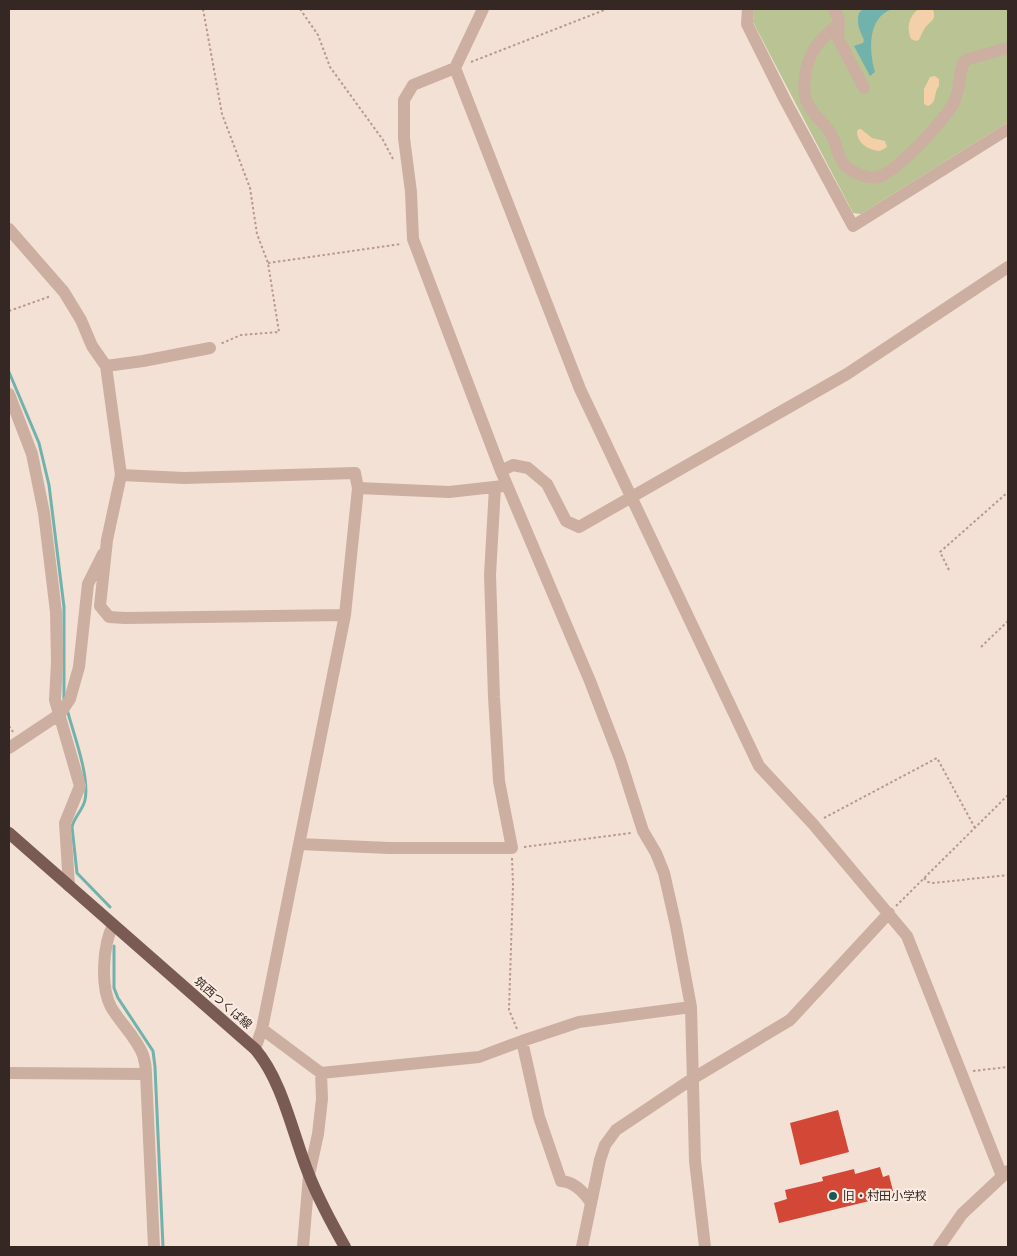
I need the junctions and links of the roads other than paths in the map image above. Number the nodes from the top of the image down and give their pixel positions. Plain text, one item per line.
1 (482, 9) edge
2 (748, 9) edge
3 (834, 9) edge
4 (838, 23) junction
5 (1008, 48) edge
6 (455, 68) junction
7 (864, 88) dead end
8 (1008, 129) edge
9 (9, 229) edge
10 (1008, 267) edge
11 (210, 348) road end
12 (106, 366) junction
13 (10, 402) edge
14 (501, 471) junction
15 (121, 475) junction
16 (501, 486) junction
17 (358, 488) junction
18 (631, 498) junction
19 (107, 546) junction
20 (345, 615) junction
21 (60, 714) junction
22 (9, 748) edge
23 (9, 834) edge
24 (299, 844) junction
25 (69, 886) junction
26 (889, 913) junction
27 (113, 925) junction
28 (691, 1007) junction
29 (262, 1029) junction
30 (522, 1041) junction
31 (255, 1049) junction
32 (321, 1073) junction
33 (9, 1074) edge
34 (146, 1074) junction
35 (692, 1079) junction
36 (1005, 1173) edge
37 (309, 1176) junction
38 (591, 1204) junction
39 (154, 1247) edge
40 (303, 1247) edge
41 (345, 1247) edge
42 (582, 1247) edge
43 (705, 1247) edge
44 (939, 1247) edge

1 - 6 street
2 - 8 street
3 - 4 street
4 - 5 street
4 - 7 street
6 - 14 street
6 - 18 street
9 - 12 street
10 - 18 street
11 - 12 street
12 - 15 street
13 - 21 street
14 - 16 street
14 - 18 street
15 - 17 street
15 - 19 street
16 - 17 street
16 - 24 street
16 - 28 street
17 - 20 street
18 - 26 street
19 - 20 street
19 - 21 street
20 - 24 street
21 - 22 street
21 - 25 street
23 - 25 main road, 筑西つくば線
24 - 29 street
25 - 27 main road, 筑西つくば線
26 - 35 street
26 - 36 street
27 - 31 main road, 筑西つくば線
27 - 34 street
28 - 30 street
28 - 35 street
29 - 31 street
29 - 32 street
30 - 32 street
30 - 38 street
31 - 37 main road, 筑西つくば線
32 - 37 street
33 - 34 street
34 - 39 street
35 - 38 street
35 - 43 street
36 - 44 street
37 - 40 street
37 - 41 main road, 筑西つくば線
38 - 42 street

